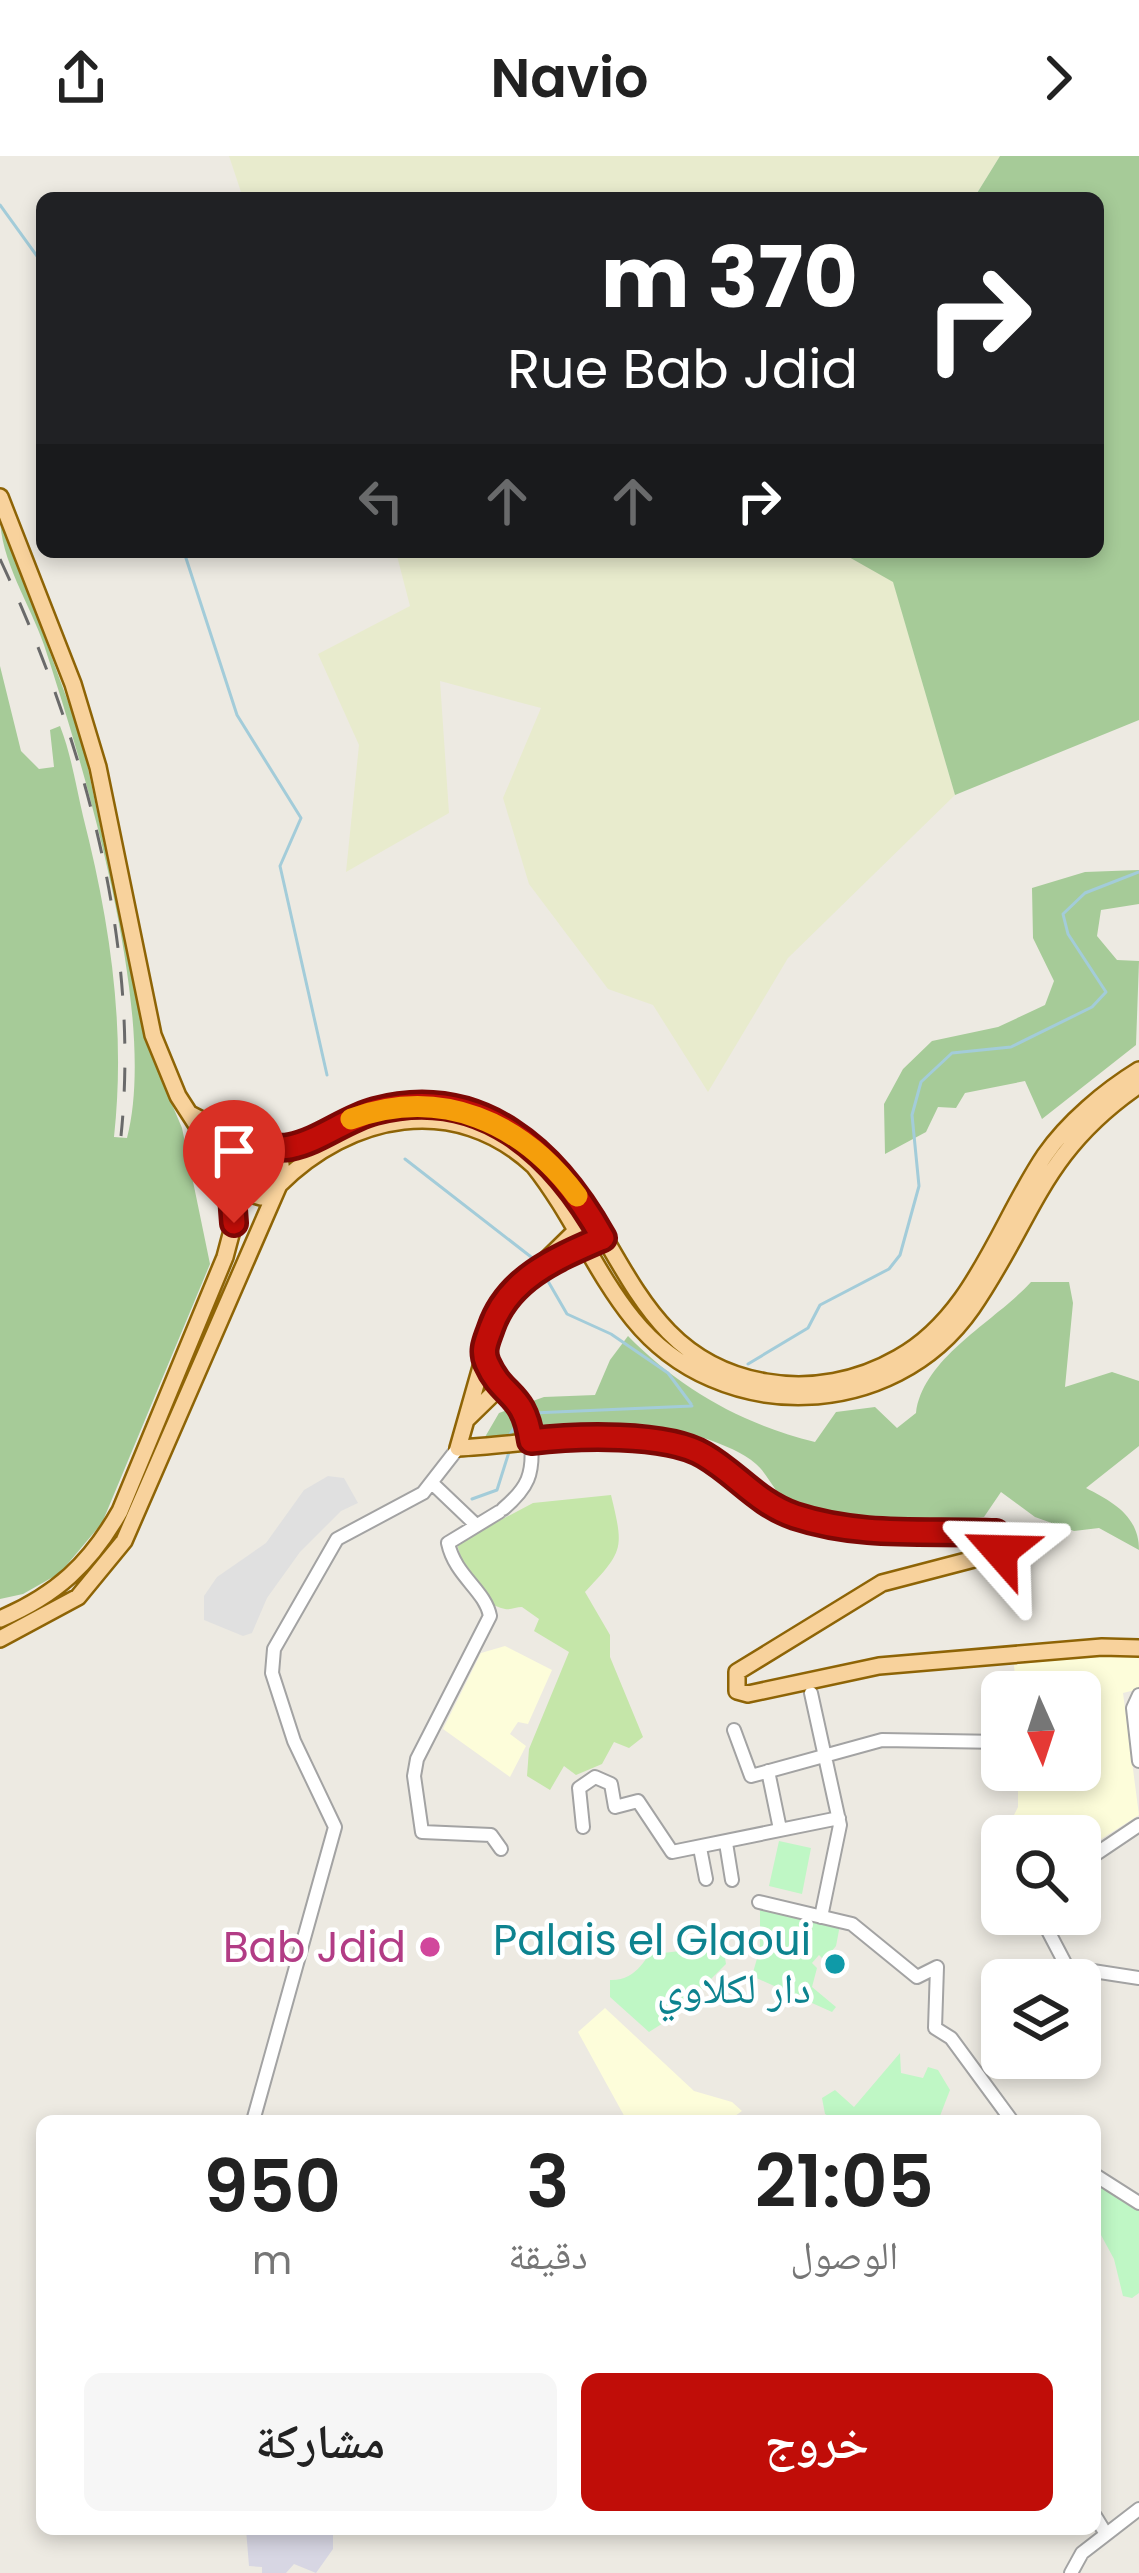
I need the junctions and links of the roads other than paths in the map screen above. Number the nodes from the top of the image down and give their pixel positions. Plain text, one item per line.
1 (0, 497) edge
2 (1139, 1070) edge
3 (1139, 1085) edge
4 (187, 1112) junction
5 (260, 1147) junction
6 (232, 1181) junction
7 (277, 1188) junction
8 (1016, 1215) junction
9 (591, 1216) junction
10 (576, 1228) junction
11 (595, 1242) junction
12 (526, 1276) junction
13 (483, 1350) junction
14 (504, 1383) junction
15 (464, 1423) junction
16 (526, 1438) junction
17 (458, 1448) junction
18 (433, 1484) junction
19 (475, 1524) junction
20 (0, 1619) edge
21 (0, 1639) edge
22 (1139, 1648) edge
23 (810, 1687) junction
24 (1139, 1694) edge
25 (734, 1730) dead end
26 (981, 1742) edge
27 (826, 1753) junction
28 (1139, 1761) edge
29 (768, 1771) junction
30 (839, 1818) junction
31 (1139, 1825) edge
32 (583, 1827) dead end
33 (780, 1829) junction
34 (727, 1843) junction
35 (700, 1848) junction
36 (501, 1849) dead end
37 (1101, 1851) edge
38 (706, 1880) dead end
39 (731, 1880) dead end
40 (759, 1902) dead end
41 (821, 1917) junction
42 (1051, 1935) edge
43 (1139, 1978) edge
44 (255, 2115) edge
45 (1008, 2115) edge
46 (1101, 2179) edge
47 (1139, 2203) edge
48 (1139, 2509) edge
49 (1101, 2526) edge
50 (1106, 2534) junction
51 (1071, 2573) edge

1 - 4 main road
2 - 8 main road
3 - 8 main road
4 - 5 main road
4 - 6 main road
5 - 6 main road
5 - 7 main road
5 - 9 main road
6 - 7 main road
6 - 20 main road
7 - 10 main road
7 - 21 main road
8 - 11 main road
9 - 10 main road
9 - 11 main road
10 - 11 main road
10 - 12 main road
11 - 12 main road
12 - 13 main road
13 - 14 main road
13 - 15 main road
14 - 15 main road
14 - 16 main road
15 - 17 main road
16 - 17 main road
16 - 19 street
16 - 23 main road
17 - 18 street
18 - 19 street
18 - 44 street
19 - 36 street
22 - 23 main road
23 - 27 street
24 - 28 street
25 - 29 street
26 - 27 street
27 - 29 street
27 - 30 street
29 - 33 street
30 - 33 street
30 - 41 street
31 - 37 street
32 - 35 street
33 - 34 street
34 - 35 street
34 - 39 street
35 - 38 street
40 - 41 street
41 - 45 street
42 - 43 street
46 - 47 street
48 - 50 street
49 - 50 street
50 - 51 street

